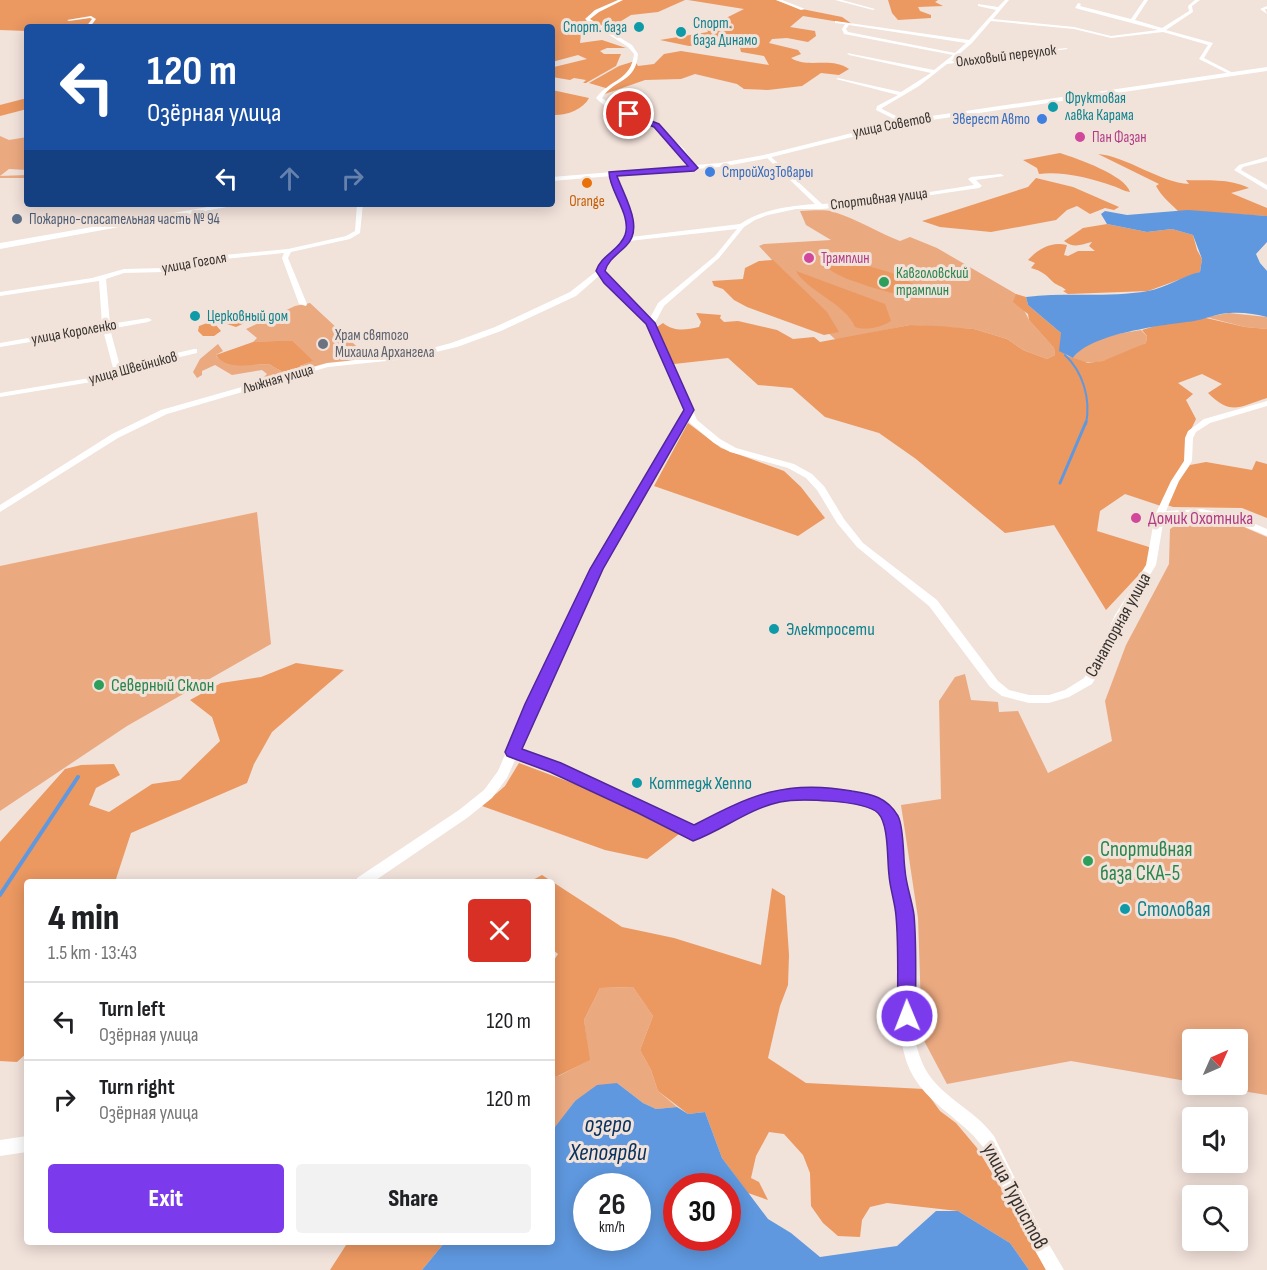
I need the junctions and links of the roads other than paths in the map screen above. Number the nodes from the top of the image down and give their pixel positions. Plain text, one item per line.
1 (621, 0) edge
2 (778, 0) edge
3 (837, 0) edge
4 (1007, 0) edge
5 (1146, 0) edge
6 (1189, 0) edge
7 (1197, 1) edge
8 (1079, 4) dead end
9 (979, 5) dead end
10 (1267, 7) edge
11 (803, 9) dead end
12 (873, 9) dead end
13 (999, 9) junction
14 (1267, 13) edge
15 (69, 20) dead end
16 (989, 20) junction
17 (1132, 21) junction
18 (837, 22) dead end
19 (848, 23) junction
20 (90, 24) edge
21 (1164, 30) junction
22 (970, 42) junction
23 (1066, 49) dead end
24 (849, 54) dead end
25 (955, 54) junction
26 (947, 63) junction
27 (1267, 69) edge
28 (935, 72) junction
29 (1233, 74) junction
30 (838, 79) dead end
31 (903, 94) junction
32 (904, 122) junction
33 (768, 156) junction
34 (1267, 159) edge
35 (694, 168) junction
36 (612, 174) junction
37 (1001, 176) dead end
38 (555, 179) edge
39 (1267, 188) edge
40 (819, 205) junction
41 (214, 207) edge
42 (360, 207) edge
43 (832, 211) dead end
44 (742, 226) junction
45 (628, 239) junction
46 (0, 246) edge
47 (288, 251) junction
48 (601, 271) junction
49 (102, 277) junction
50 (0, 294) edge
51 (303, 304) dead end
52 (148, 320) dead end
53 (651, 323) junction
54 (106, 326) junction
55 (0, 345) edge
56 (194, 351) dead end
57 (117, 369) junction
58 (0, 395) edge
59 (1267, 403) edge
60 (689, 410) junction
61 (0, 509) edge
62 (1160, 515) junction
63 (1267, 533) edge
64 (513, 752) junction
65 (366, 879) edge
66 (24, 1144) edge
67 (0, 1148) edge
68 (1056, 1270) edge

1 - 35 street
2 - 11 street
3 - 12 street
4 - 13 street
5 - 17 street
6 - 7 street
7 - 21 street
8 - 17 street
9 - 13 street
10 - 14 street
13 - 16 street
15 - 20 street
16 - 21 street
16 - 22 street
17 - 21 street
18 - 19 street
19 - 22 street
19 - 25 street
21 - 29 street
22 - 25 street
23 - 26 street, Ольховый переулок
24 - 28 street
25 - 26 street
26 - 28 street
27 - 29 main road, улица Советов
28 - 31 street
29 - 32 main road, улица Советов
30 - 31 street
31 - 32 street
32 - 33 main road, улица Советов
33 - 35 main road, улица Советов
33 - 40 street
34 - 39 street
35 - 36 main road, улица Советов
36 - 38 main road, улица Советов
36 - 45 street
37 - 40 street, Спортивная улица
40 - 43 street
40 - 44 street, Спортивная улица
41 - 46 main road
42 - 47 street, улица Гоголя
44 - 45 street
44 - 53 street
45 - 48 street
47 - 49 street, улица Гоголя
47 - 51 street
48 - 53 street, Санаторная улица
48 - 61 street, Лыжная улица
49 - 50 street, улица Гоголя
49 - 54 street
52 - 54 street, улица Короленко
53 - 60 street, Санаторная улица
54 - 55 street, улица Короленко
54 - 57 street
56 - 57 street, улица Швейников
57 - 58 street, улица Швейников
59 - 62 street, Санаторная улица
60 - 62 street, Санаторная улица
60 - 64 street
62 - 63 street
64 - 65 street
64 - 68 street, улица Туристов
66 - 67 street

